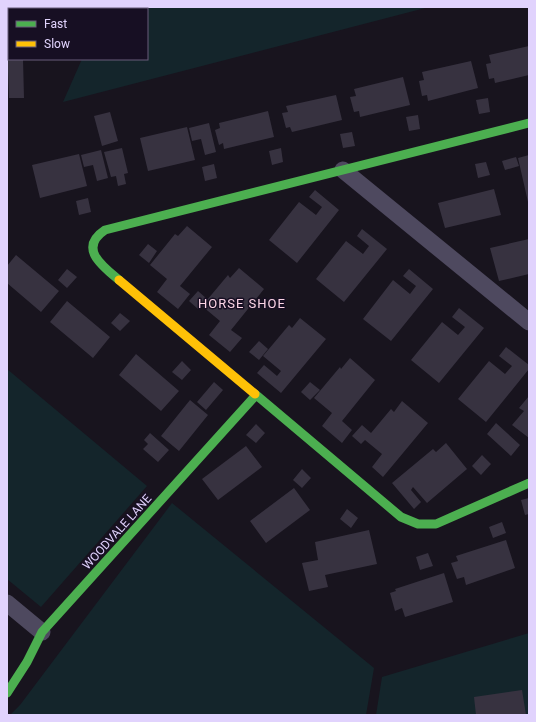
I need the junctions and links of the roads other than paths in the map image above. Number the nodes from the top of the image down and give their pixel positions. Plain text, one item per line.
1 (529, 124) edge
2 (344, 170) junction
3 (529, 322) edge
4 (256, 395) junction
5 (529, 483) edge
6 (7, 603) edge
7 (42, 632) junction
8 (7, 694) edge

1 - 2 street
2 - 3 street
2 - 4 street
4 - 5 street
4 - 7 street, WOODVALE LANE
6 - 7 street
7 - 8 street, WOODVALE LANE

